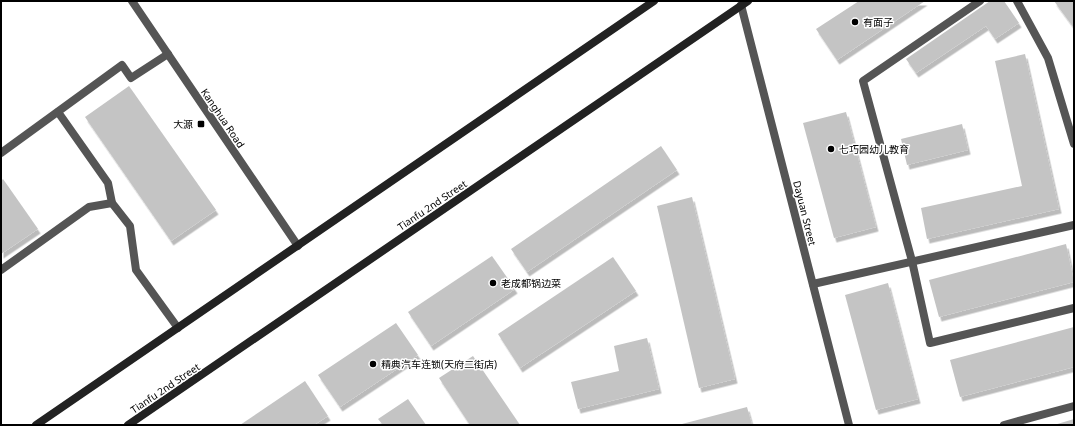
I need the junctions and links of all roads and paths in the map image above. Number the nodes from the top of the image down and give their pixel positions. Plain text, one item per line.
1 (132, 1) edge
2 (654, 1) edge
3 (980, 1) edge
4 (1017, 1) edge
5 (745, 3) edge
6 (168, 54) junction
7 (58, 112) junction
8 (1074, 144) edge
9 (1, 153) edge
10 (112, 202) junction
11 (1074, 225) edge
12 (298, 246) junction
13 (912, 261) junction
14 (1, 270) edge
15 (813, 284) junction
16 (1074, 308) edge
17 (178, 328) junction
18 (1074, 406) edge
19 (36, 425) edge
20 (128, 425) edge
21 (849, 425) edge
22 (1004, 425) edge

1 - 6 street, Kanghua Road
2 - 12 main road
3 - 13 street
4 - 8 street
5 - 15 street, Dayuan Street
5 - 20 main road, Tianfu 2nd Street
6 - 7 street
6 - 12 street, Kanghua Road
7 - 9 street
7 - 10 street
10 - 14 street
10 - 17 street
11 - 13 street
12 - 17 main road
13 - 15 street
13 - 16 street
15 - 21 street, Dayuan Street
17 - 19 main road
18 - 22 street

